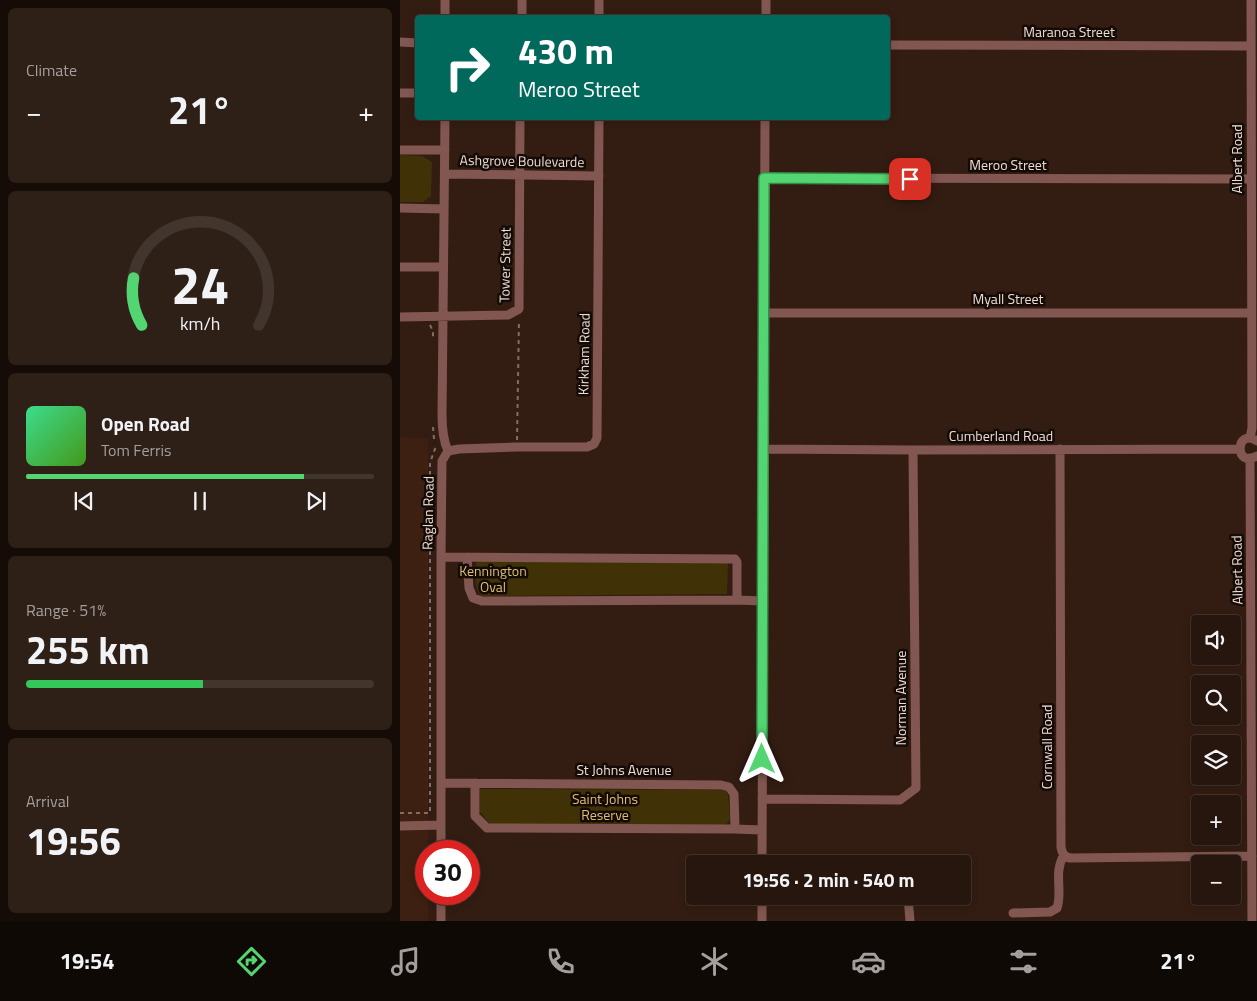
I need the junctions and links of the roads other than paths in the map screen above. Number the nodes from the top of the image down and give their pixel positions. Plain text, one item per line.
1 (445, 0) edge
2 (522, 0) edge
3 (599, 0) edge
4 (766, 0) edge
5 (1251, 0) edge
6 (445, 15) edge
7 (522, 15) edge
8 (599, 15) edge
9 (766, 15) edge
10 (400, 42) edge
11 (415, 42) edge
12 (890, 45) edge
13 (1251, 46) junction
14 (1254, 83) edge
15 (400, 93) edge
16 (415, 93) edge
17 (445, 120) edge
18 (520, 120) edge
19 (599, 120) edge
20 (765, 120) edge
21 (400, 150) edge
22 (445, 150) junction
23 (445, 174) junction
24 (520, 174) junction
25 (599, 176) junction
26 (764, 178) junction
27 (1251, 179) junction
28 (400, 208) edge
29 (444, 209) junction
30 (1254, 244) edge
31 (400, 267) edge
32 (443, 267) junction
33 (764, 313) junction
34 (1251, 313) junction
35 (400, 317) edge
36 (443, 317) junction
37 (1254, 354) edge
38 (1254, 439) edge
39 (763, 449) junction
40 (1060, 449) junction
41 (1240, 449) junction
42 (913, 450) junction
43 (448, 451) junction
44 (1254, 457) edge
45 (441, 557) junction
46 (467, 557) junction
47 (737, 600) junction
48 (763, 601) junction
49 (1254, 611) edge
50 (442, 783) junction
51 (475, 783) junction
52 (762, 799) junction
53 (441, 825) junction
54 (400, 826) edge
55 (735, 829) junction
56 (762, 830) junction
57 (441, 840) edge
58 (762, 855) edge
59 (1064, 856) junction
60 (1252, 856) junction
61 (1255, 904) edge
62 (441, 905) edge
63 (762, 905) edge
64 (909, 905) edge
65 (1013, 913) dead end
66 (441, 921) edge
67 (762, 921) edge
68 (910, 921) edge
69 (1252, 921) edge

1 - 6 street
2 - 7 street
3 - 8 street
4 - 9 street
5 - 13 street, Albert Road
10 - 11 street
12 - 13 street, Maranoa Street
13 - 14 street, Albert Road
14 - 27 street, Albert Road
15 - 16 street
17 - 22 street, Raglan Road
18 - 24 street, Tower Street
19 - 25 street, Kirkham Road
20 - 26 street
21 - 22 street
22 - 23 street, Raglan Road
23 - 24 street, Ashgrove Boulevarde
23 - 29 street, Raglan Road
24 - 25 street, Ashgrove Boulevarde
24 - 36 street, Tower Street
25 - 43 street, Kirkham Road
26 - 27 street, Meroo Street
26 - 33 street
27 - 30 street, Albert Road
28 - 29 street
29 - 32 street, Raglan Road
30 - 34 street, Albert Road
31 - 32 street
32 - 36 street, Raglan Road
33 - 34 street, Myall Street
33 - 39 street
34 - 37 street, Albert Road
35 - 36 street, Tower Street
36 - 43 street, Raglan Road
37 - 38 street, Albert Road
38 - 41 street
39 - 42 street, Cumberland Road
39 - 48 street
40 - 41 street, Cumberland Road
40 - 42 street, Cumberland Road
40 - 59 street, Cornwall Road
41 - 44 street
42 - 52 street, Norman Avenue
43 - 45 street, Raglan Road
44 - 49 street, Albert Road
45 - 46 street
45 - 50 street, Raglan Road
46 - 47 street
46 - 47 street
47 - 48 street
48 - 52 street
49 - 60 street, Albert Road
50 - 51 street, St Johns Avenue
50 - 53 street, Raglan Road
51 - 55 street, St Johns Avenue
51 - 55 street
52 - 56 street
53 - 54 street
53 - 57 street, Raglan Road
55 - 56 street
56 - 58 street
59 - 60 street
59 - 65 street, Cornwall Road
60 - 61 street, Albert Road
61 - 69 street, Albert Road
62 - 66 street
63 - 67 street
64 - 68 street

